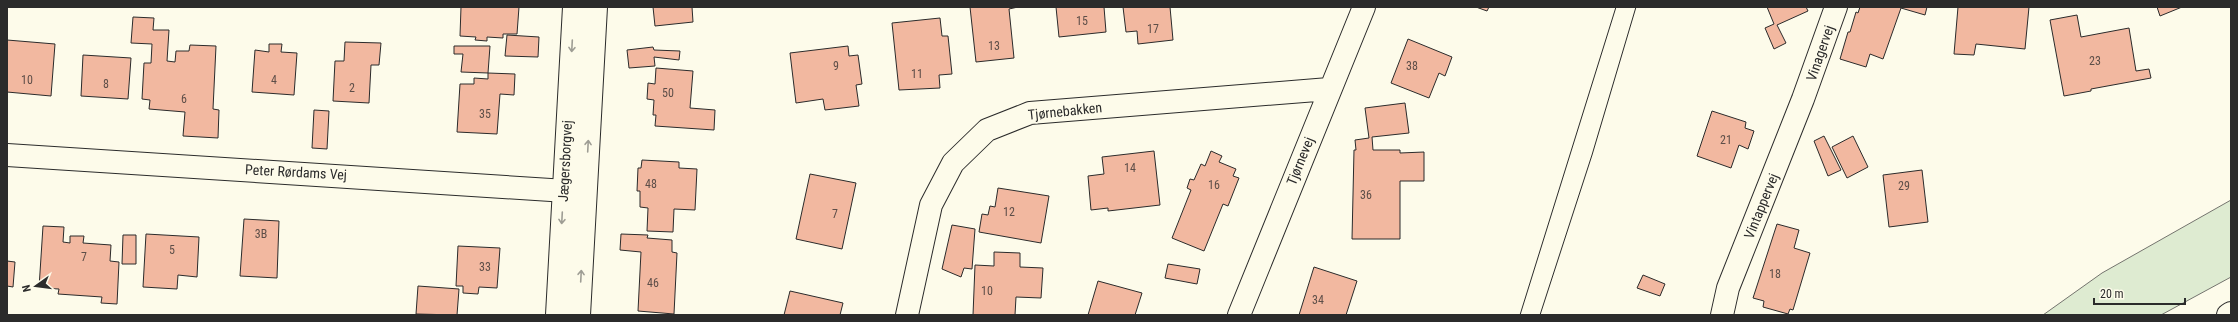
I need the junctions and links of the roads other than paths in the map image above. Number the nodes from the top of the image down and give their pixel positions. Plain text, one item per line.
1 (574, 7) edge
2 (596, 7) edge
3 (1364, 7) edge
4 (1836, 7) edge
5 (1329, 89) junction
6 (1803, 99) joint
7 (7, 155) edge
8 (564, 190) junction
9 (586, 192) junction
10 (2231, 314) edge
11 (557, 315) edge
12 (579, 315) edge
13 (907, 315) edge
14 (1239, 315) edge
15 (1722, 315) edge
16 (2228, 315) edge

1 -> 8 main road, Jægersborgvej
9 -> 2 main road, Jægersborgvej
3 - 5 main road, Tjørnevej
4 - 6 main road, Vinagervej
5 - 13 main road, Tjørnebakken
5 - 14 main road, Tjørnevej
6 - 15 main road, Vintappervej
7 - 8 main road, Peter Rørdams Vej
8 - 9 main road, Peter Rørdams Vej
8 -> 11 main road, Jægersborgvej
12 -> 9 main road, Jægersborgvej
10 - 16 main road

